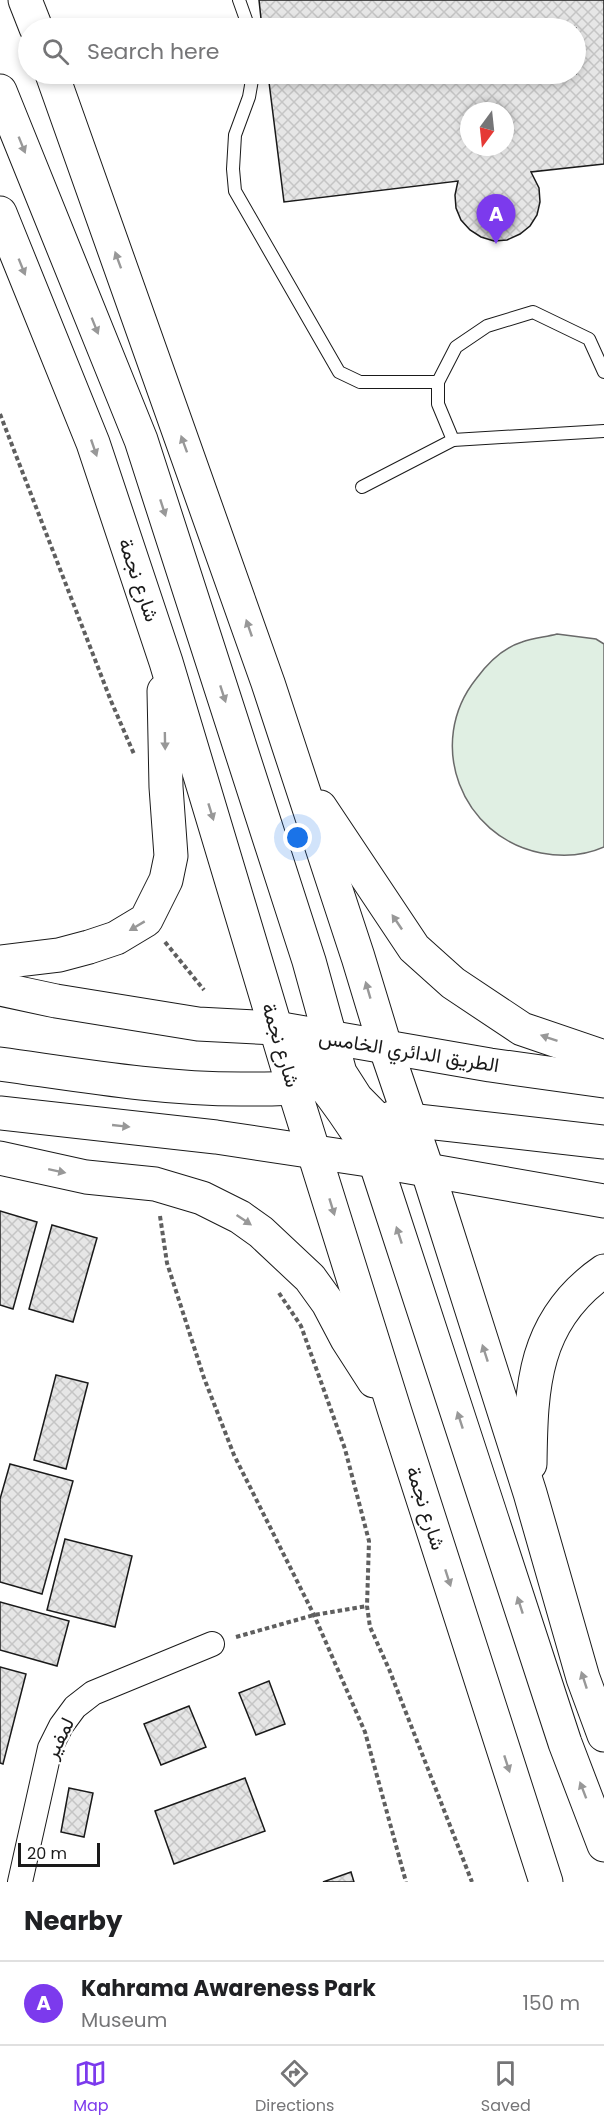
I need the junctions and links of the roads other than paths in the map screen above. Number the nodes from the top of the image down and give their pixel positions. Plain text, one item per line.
1 (25, 0) edge
2 (239, 0) edge
3 (32, 18) edge
4 (245, 18) edge
5 (56, 84) edge
6 (251, 84) edge
7 (0, 91) edge
8 (0, 213) edge
9 (604, 372) edge
10 (438, 382) junction
11 (604, 431) edge
12 (453, 440) junction
13 (362, 487) dead end
14 (166, 662) junction
15 (296, 771) junction
16 (0, 962) edge
17 (0, 989) edge
18 (276, 1029) junction
19 (330, 1038) junction
20 (385, 1046) junction
21 (604, 1057) edge
22 (0, 1064) edge
23 (319, 1081) junction
24 (604, 1081) edge
25 (0, 1113) edge
26 (364, 1119) junction
27 (410, 1119) junction
28 (604, 1142) edge
29 (314, 1151) junction
30 (0, 1158) edge
31 (375, 1161) junction
32 (428, 1172) junction
33 (604, 1201) edge
34 (604, 1271) edge
35 (394, 1412) junction
36 (530, 1493) junction
37 (212, 1644) road end
38 (604, 1735) edge
39 (604, 1845) edge
40 (20, 1882) edge
41 (546, 1882) edge

1 - 3 main road
2 - 4 lane
15 -> 5 main road
6 - 10 lane
7 -> 19 main road, شارع نجمة
8 -> 14 main road, شارع نجمة
9 - 10 lane
10 - 12 lane
11 - 12 lane
12 - 13 lane
14 -> 16 main road
14 -> 18 main road, شارع نجمة
20 -> 15 main road
21 -> 15 main road
17 - 18 main road, الطريق الدائري الخامس
18 - 19 main road, الطريق الدائري الخامس
18 - 23 main road
19 - 20 main road, الطريق الدائري الخامس
19 - 23 main road, شارع نجمة
20 - 23 main road
20 - 24 main road, الطريق الدائري الخامس
20 - 27 main road
22 - 23 main road
23 - 26 main road
23 - 29 main road, شارع نجمة
25 -> 29 main road
26 - 27 main road
26 - 29 main road
26 - 31 main road
26 - 32 main road
27 - 28 main road
27 - 32 main road
29 - 31 main road
29 -> 35 main road, شارع نجمة
30 -> 35 main road
31 - 32 main road
39 -> 31 main road
32 - 33 main road
36 -> 32 main road
34 - 36 main road
35 -> 41 main road, شارع نجمة
38 -> 36 main road
37 - 40 street, لمفير

